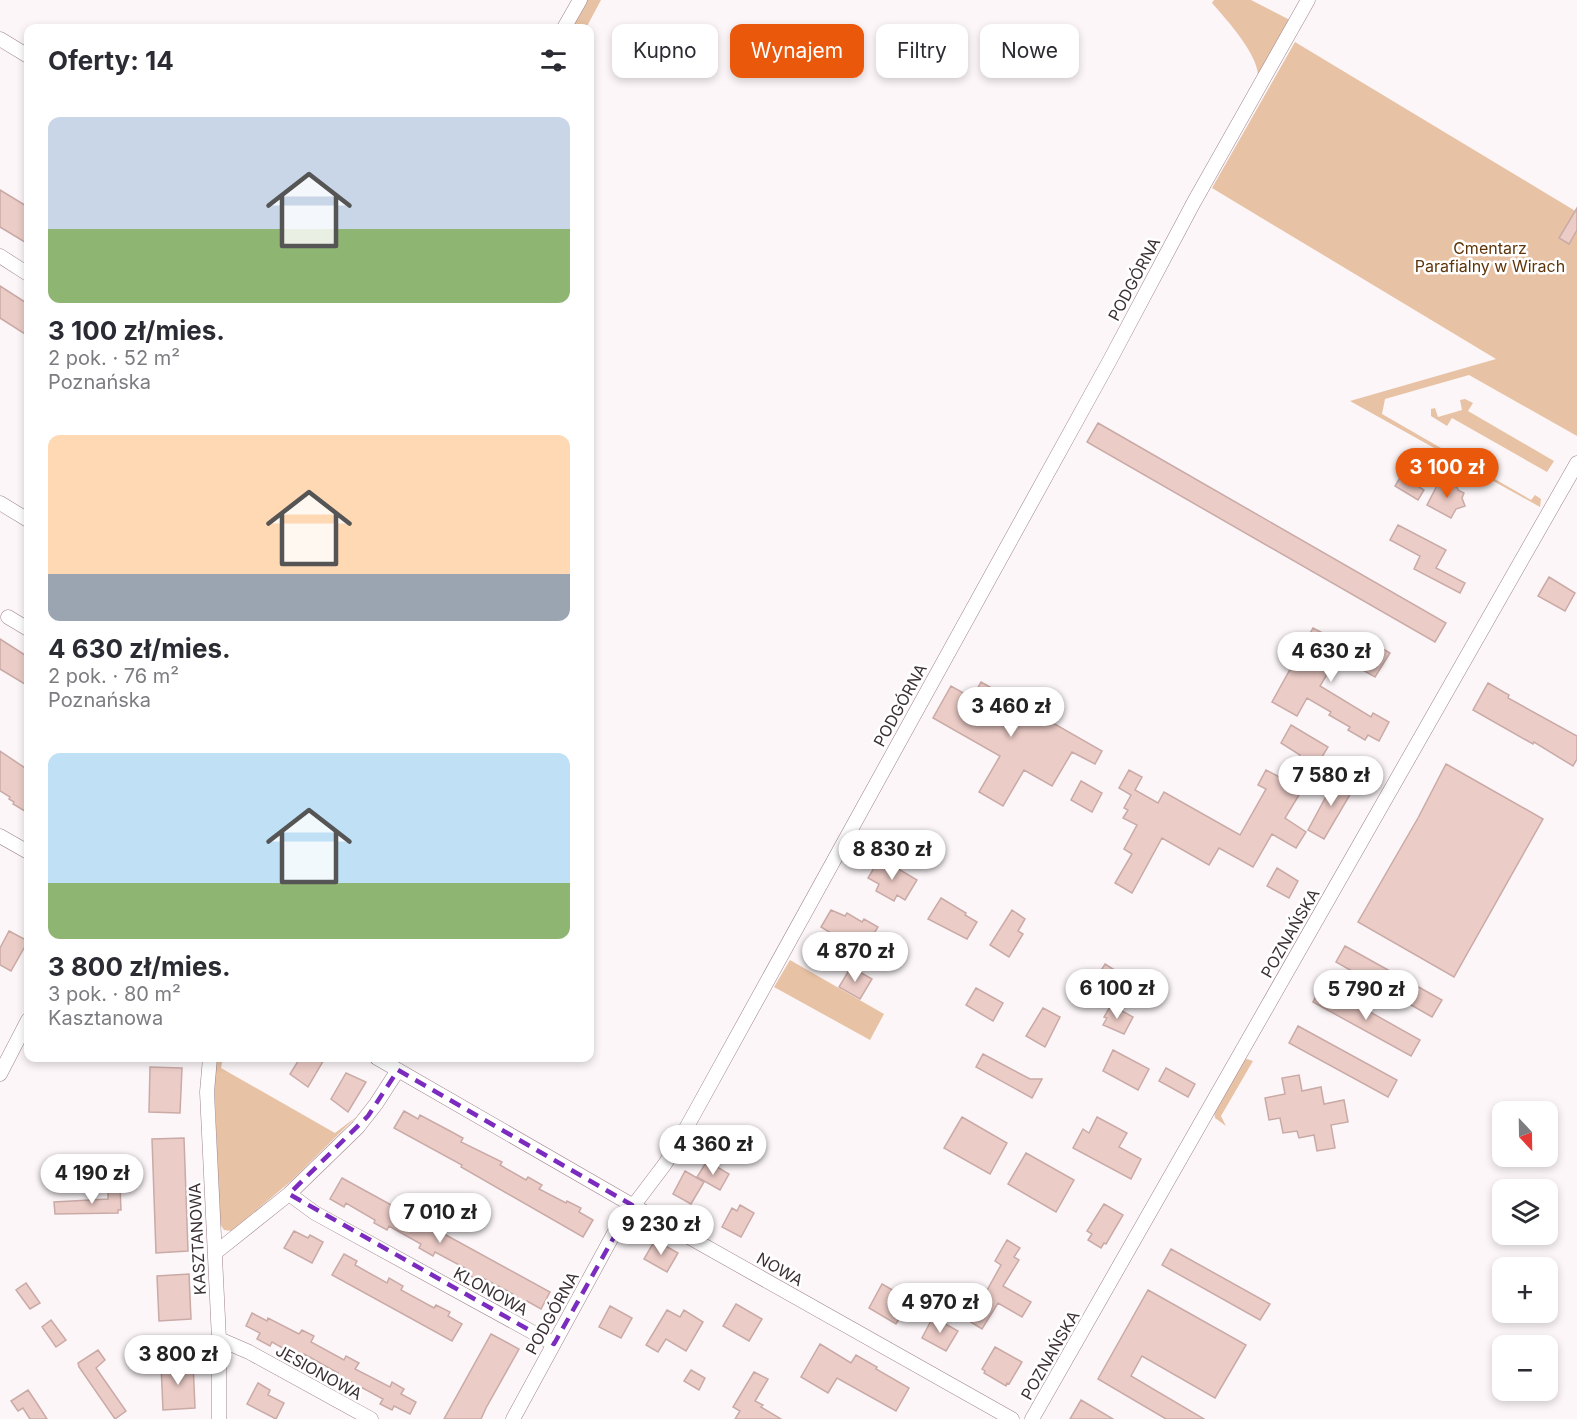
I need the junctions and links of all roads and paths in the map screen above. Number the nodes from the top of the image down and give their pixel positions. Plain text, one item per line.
1 (580, 0) edge
2 (1308, 0) edge
3 (566, 24) edge
4 (0, 39) edge
5 (24, 54) edge
6 (0, 256) edge
7 (24, 271) edge
8 (1577, 463) edge
9 (0, 503) edge
10 (24, 518) edge
11 (8, 617) dead end
12 (24, 627) edge
13 (0, 836) edge
14 (24, 850) edge
15 (24, 1028) edge
16 (210, 1062) edge
17 (384, 1062) edge
18 (398, 1070) junction
19 (0, 1074) edge
20 (289, 1194) junction
21 (632, 1206) junction
22 (215, 1253) junction
23 (219, 1339) junction
24 (554, 1344) junction
25 (219, 1419) edge
26 (371, 1419) edge
27 (513, 1419) edge
28 (1012, 1419) edge
29 (1032, 1419) edge

1 - 3 street
2 - 21 street, PODGÓRNA
4 - 5 street
6 - 7 street
8 - 29 street, POZNAŃSKA
9 - 10 street
11 - 12 street
13 - 14 street
15 - 19 street
16 - 22 street, KASZTANOWA
17 - 18 street, NOWA
18 - 20 street
18 - 21 street, NOWA
20 - 22 street
20 - 24 street, KLONOWA
21 - 24 street, PODGÓRNA
21 - 28 street, NOWA
22 - 23 street, KASZTANOWA
23 - 25 street, KASZTANOWA
23 - 26 street, JESIONOWA
24 - 27 street, PODGÓRNA

